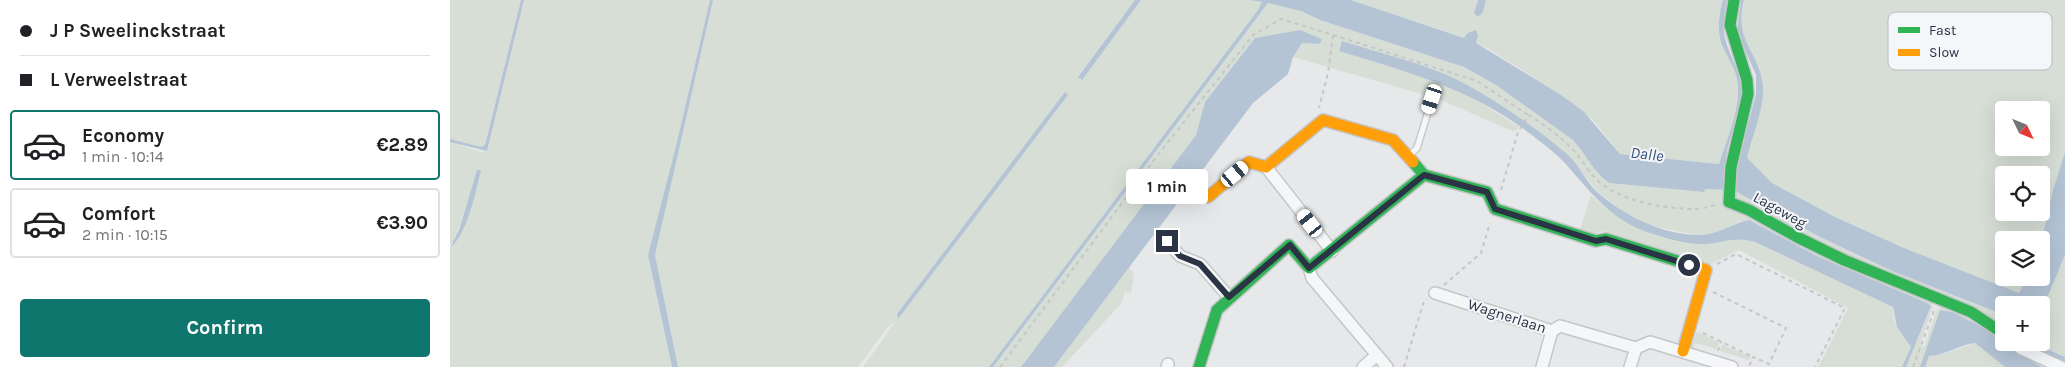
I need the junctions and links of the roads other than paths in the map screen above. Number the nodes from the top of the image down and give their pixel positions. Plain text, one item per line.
1 (1734, 0) edge
2 (1432, 99) dead end
3 (1408, 157) junction
4 (1266, 167) junction
5 (1424, 175) junction
6 (1208, 197) dead end
7 (1167, 241) dead end
8 (1332, 251) junction
9 (1309, 268) junction
10 (1435, 293) road end
11 (1229, 297) junction
12 (1995, 327) edge
13 (1552, 332) junction
14 (1636, 348) junction
15 (1683, 351) junction
16 (2026, 351) edge
17 (1377, 355) junction
18 (1199, 367) edge
19 (1363, 367) edge
20 (1387, 367) edge
21 (1542, 367) edge
22 (1630, 367) edge
23 (1732, 367) edge
24 (2061, 367) edge

1 - 12 street, Lageweg
2 - 3 lane
3 - 4 street
3 - 5 street
4 - 6 street
4 - 8 street
5 - 8 street
5 - 15 street
7 - 11 street
8 - 9 street
9 - 11 street
9 - 17 street
10 - 13 street, Wagnerlaan
11 - 18 street
13 - 14 street, Wagnerlaan
13 - 21 street
14 - 15 street, Wagnerlaan
14 - 22 street
15 - 23 street, Wagnerlaan
16 - 24 street
17 - 19 street
17 - 20 street

